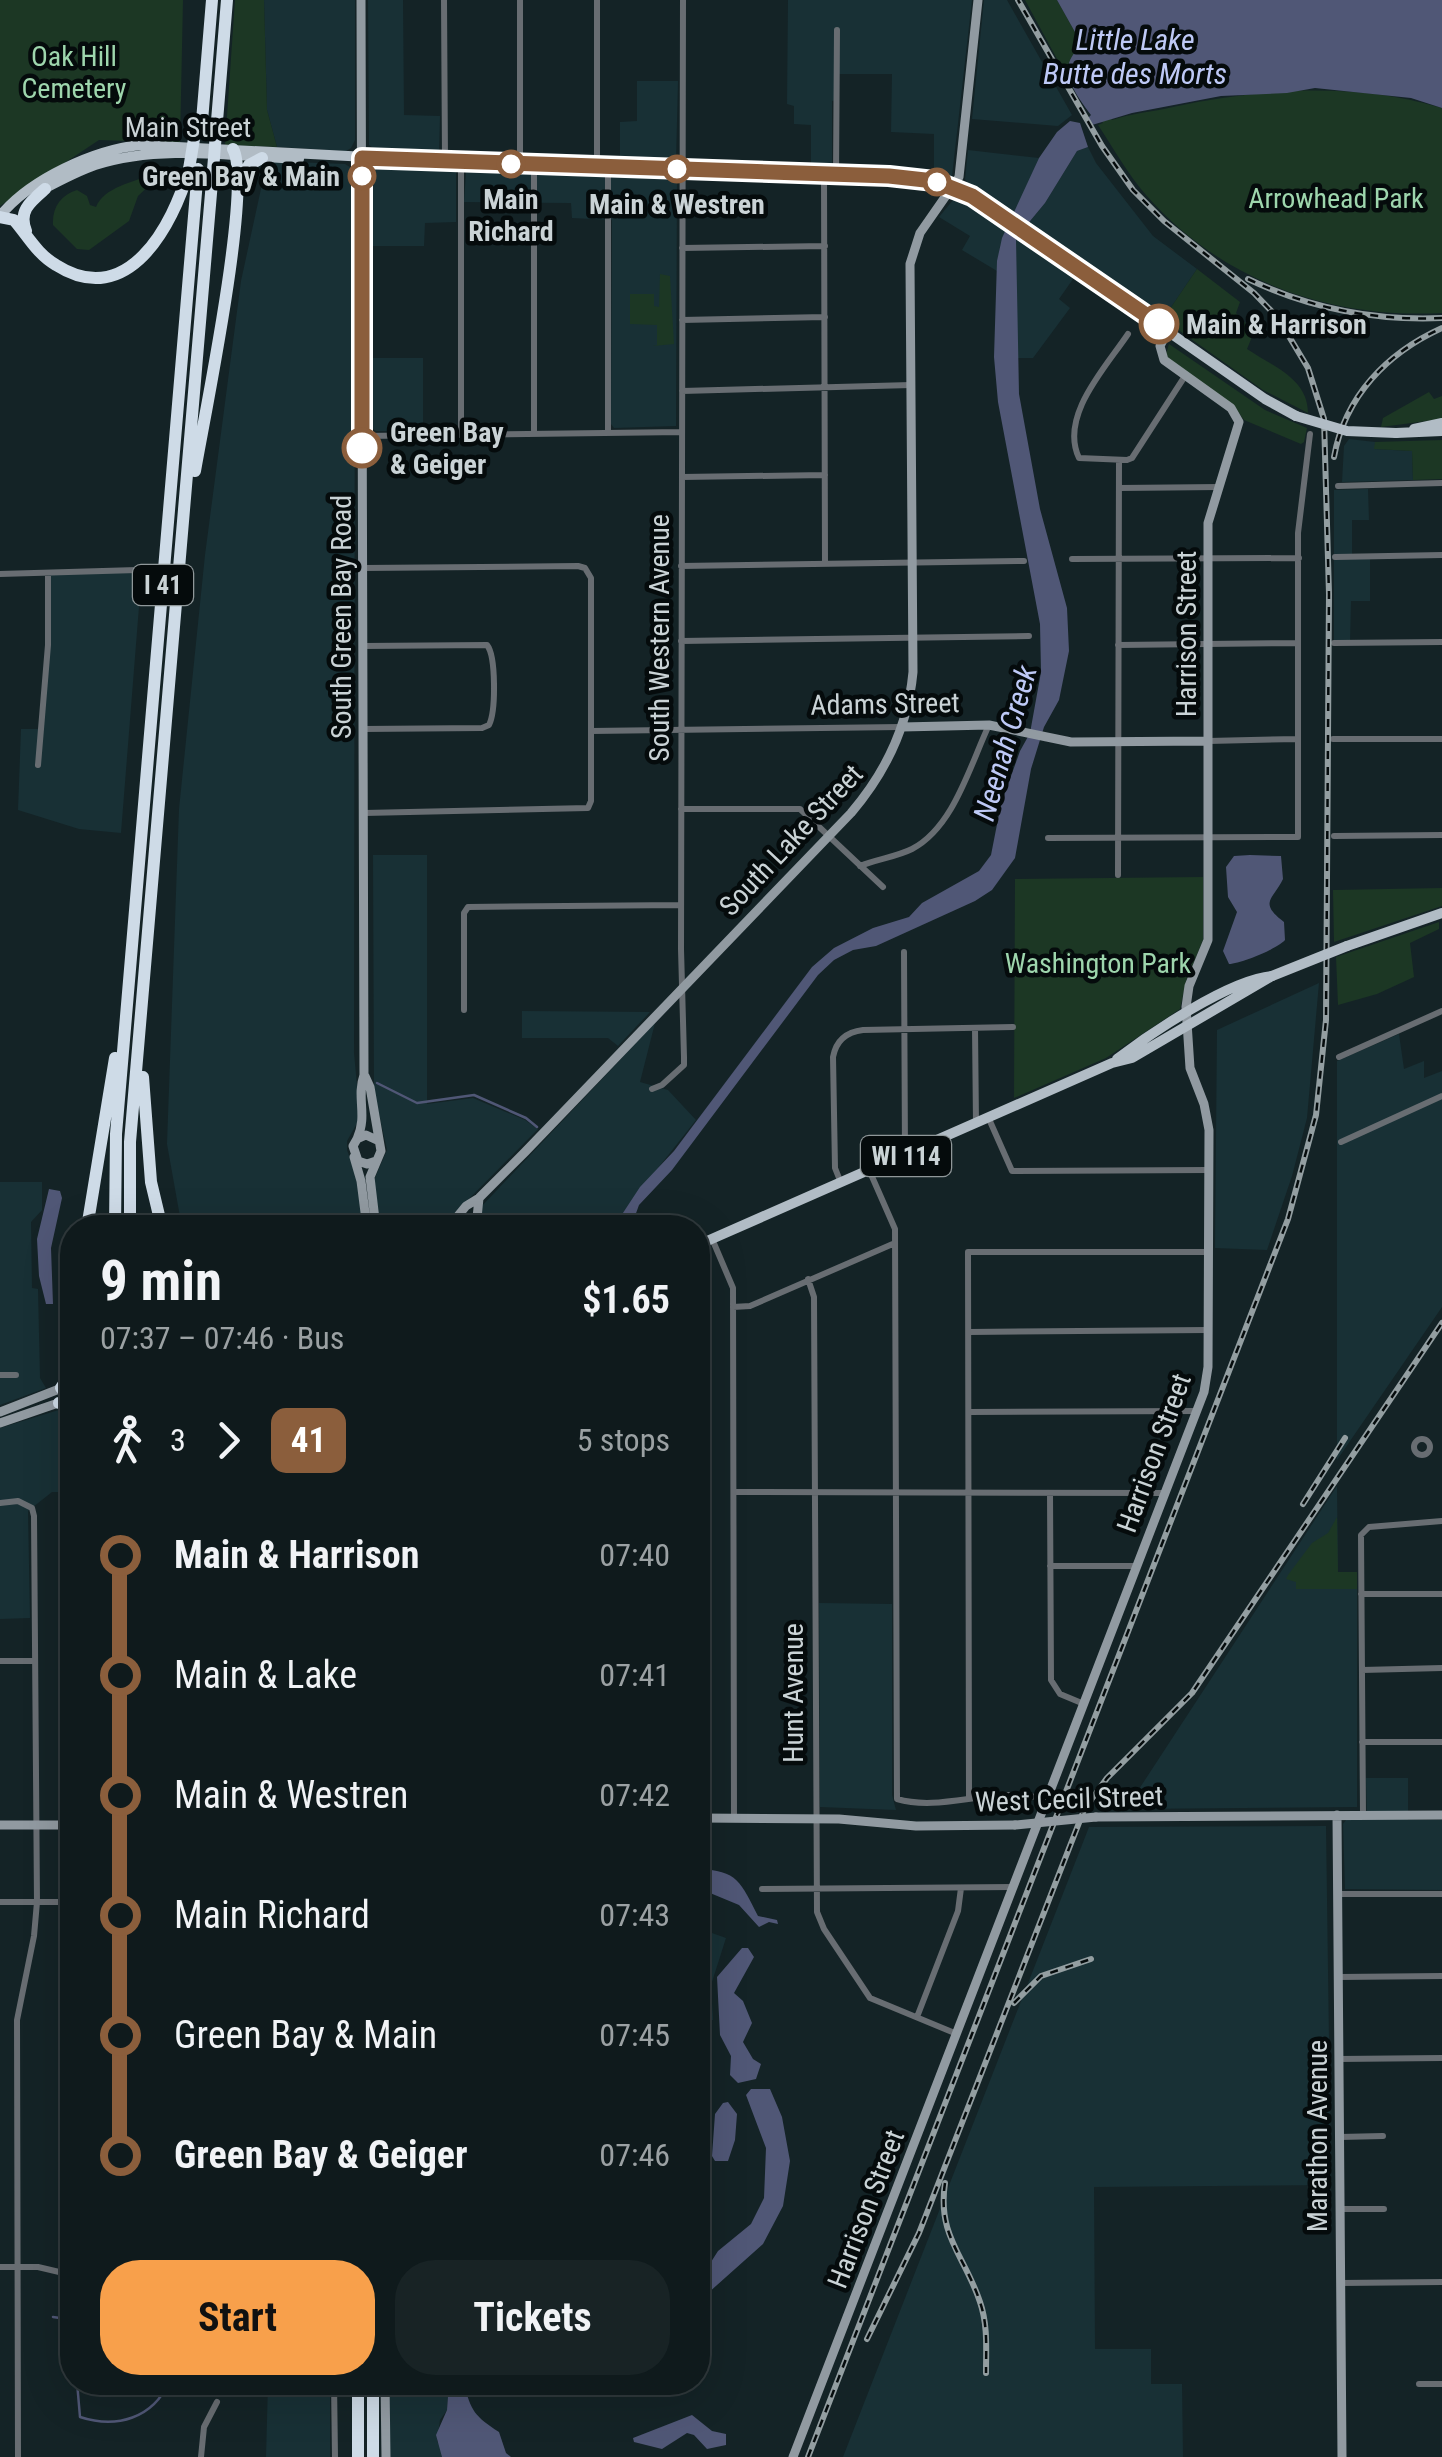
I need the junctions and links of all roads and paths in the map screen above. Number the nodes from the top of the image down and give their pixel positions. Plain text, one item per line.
1 (212, 0) edge
2 (227, 0) edge
3 (361, 0) edge
4 (444, 0) edge
5 (520, 0) edge
6 (597, 0) edge
7 (683, 0) edge
8 (978, 0) edge
9 (838, 30) dead end
10 (236, 152) junction
11 (335, 156) junction
12 (262, 158) junction
13 (362, 158) junction
14 (445, 162) junction
15 (461, 162) junction
16 (520, 164) junction
17 (534, 165) junction
18 (603, 167) junction
19 (200, 170) junction
20 (682, 170) junction
21 (830, 174) junction
22 (952, 187) junction
23 (45, 189) junction
24 (0, 217) edge
25 (234, 241) junction
26 (825, 246) junction
27 (682, 248) junction
28 (41, 254) junction
29 (825, 318) junction
30 (682, 320) junction
31 (1168, 331) junction
32 (1128, 334) dead end
33 (1185, 376) junction
34 (911, 385) junction
35 (825, 387) junction
36 (682, 391) junction
37 (1440, 430) edge
38 (682, 432) junction
39 (608, 433) junction
40 (534, 434) junction
41 (1310, 434) dead end
42 (460, 435) junction
43 (362, 436) junction
44 (1119, 460) junction
45 (826, 475) junction
46 (681, 477) junction
47 (1442, 483) edge
48 (1338, 486) dead end
49 (1219, 487) junction
50 (1119, 488) junction
51 (187, 497) junction
52 (1442, 555) edge
53 (1335, 556) dead end
54 (1208, 558) junction
55 (1299, 558) junction
56 (1072, 559) dead end
57 (1119, 559) junction
58 (1024, 561) dead end
59 (912, 562) junction
60 (825, 564) junction
61 (681, 566) junction
62 (362, 568) junction
63 (137, 570) dead end
64 (48, 573) junction
65 (0, 574) edge
66 (1029, 636) dead end
67 (913, 638) junction
68 (681, 641) junction
69 (1334, 642) dead end
70 (1442, 642) edge
71 (1298, 643) junction
72 (1208, 644) junction
73 (1118, 645) junction
74 (363, 646) junction
75 (989, 725) junction
76 (902, 726) junction
77 (363, 729) junction
78 (681, 730) junction
79 (591, 731) junction
80 (1298, 739) junction
81 (1333, 739) dead end
82 (1442, 739) edge
83 (1208, 740) junction
84 (1118, 742) junction
85 (38, 765) dead end
86 (681, 810) junction
87 (364, 812) junction
88 (1442, 835) edge
89 (829, 836) junction
90 (1334, 836) dead end
91 (1048, 838) dead end
92 (1118, 838) junction
93 (1208, 838) junction
94 (860, 866) junction
95 (1118, 876) dead end
96 (882, 888) dead end
97 (681, 905) junction
98 (1442, 913) edge
99 (904, 952) dead end
100 (682, 988) junction
101 (464, 1010) dead end
102 (1442, 1011) edge
103 (1186, 1020) junction
104 (975, 1028) junction
105 (1012, 1028) dead end
106 (904, 1029) junction
107 (124, 1033) junction
108 (1339, 1057) dead end
109 (139, 1059) junction
110 (364, 1075) junction
111 (652, 1089) dead end
112 (1442, 1096) edge
113 (989, 1119) junction
114 (976, 1125) junction
115 (357, 1139) junction
116 (379, 1141) junction
117 (1341, 1142) dead end
118 (354, 1157) junction
119 (904, 1157) junction
120 (376, 1161) junction
121 (1208, 1170) junction
122 (870, 1172) junction
123 (841, 1184) junction
124 (479, 1198) junction
125 (468, 1204) junction
126 (88, 1215) edge
127 (116, 1215) edge
128 (130, 1215) edge
129 (159, 1215) edge
130 (366, 1215) edge
131 (374, 1215) edge
132 (458, 1215) edge
133 (471, 1215) edge
134 (476, 1215) edge
135 (713, 1241) junction
136 (710, 1242) edge
137 (895, 1243) junction
138 (1208, 1252) junction
139 (808, 1280) junction
140 (733, 1307) junction
141 (1208, 1330) junction
142 (969, 1332) junction
143 (0, 1375) edge
144 (16, 1375) dead end
145 (60, 1397) edge
146 (60, 1398) edge
147 (0, 1412) edge
148 (969, 1412) junction
149 (1197, 1412) junction
150 (0, 1423) edge
151 (1430, 1447) dead end
152 (1442, 1447) edge
153 (734, 1492) junction
154 (896, 1492) junction
155 (1050, 1492) junction
156 (815, 1493) junction
157 (970, 1493) junction
158 (1165, 1493) junction
159 (0, 1503) edge
160 (1442, 1521) edge
161 (1050, 1566) junction
162 (1137, 1566) junction
163 (1361, 1594) junction
164 (1442, 1594) edge
165 (34, 1660) junction
166 (0, 1661) edge
167 (1442, 1668) edge
168 (1362, 1670) junction
169 (1084, 1704) junction
170 (1362, 1742) junction
171 (1442, 1742) edge
172 (970, 1797) junction
173 (1046, 1800) junction
174 (1363, 1815) junction
175 (1442, 1815) edge
176 (1337, 1816) junction
177 (734, 1817) junction
178 (710, 1818) edge
179 (816, 1818) junction
180 (60, 1824) edge
181 (0, 1825) edge
182 (35, 1825) junction
183 (1014, 1887) junction
184 (816, 1888) junction
185 (961, 1888) junction
186 (762, 1889) dead end
187 (1338, 1894) junction
188 (1442, 1894) edge
189 (0, 1902) edge
190 (36, 1902) junction
191 (60, 1902) edge
192 (1442, 1976) edge
193 (1339, 1977) junction
194 (917, 2017) junction
195 (958, 2034) junction
196 (1442, 2058) edge
197 (1338, 2059) junction
198 (1383, 2136) dead end
199 (1339, 2137) junction
200 (1384, 2208) dead end
201 (1340, 2209) junction
202 (17, 2266) junction
203 (0, 2267) edge
204 (60, 2272) edge
205 (1442, 2282) edge
206 (1340, 2284) junction
207 (1420, 2384) dead end
208 (1442, 2384) edge
209 (334, 2395) edge
210 (358, 2395) edge
211 (373, 2395) edge
212 (385, 2395) edge
213 (217, 2402) dead end
214 (18, 2457) edge
215 (201, 2457) edge
216 (334, 2457) edge
217 (358, 2457) edge
218 (373, 2457) edge
219 (386, 2457) edge
220 (793, 2457) edge
221 (1342, 2457) edge

1 - 19 highway, I 41, bridge
2 - 19 highway, I 41, bridge
3 - 13 main road, South Green Bay Road
4 - 14 street
5 - 16 street
6 - 18 street
7 - 20 street, South Western Avenue
8 - 22 main road
9 - 21 street
10 - 11 main road, Main Street
10 - 12 main road, Main Street
10 - 23 main road, Main Street
10 - 24 main road, Main Street
10 - 25 highway
11 - 12 main road, Main Street
11 - 13 main road, Main Street
12 - 25 highway
13 - 14 main road, Main Street
13 - 43 main road, South Green Bay Road
14 - 15 main road, Main Street
15 - 16 main road, Main Street
15 - 42 street
16 - 17 main road, Main Street
17 - 18 main road, Main Street
17 - 40 street
18 - 20 main road, Main Street
18 - 39 street
19 - 28 highway
19 - 51 highway, I 41
19 - 107 highway, I 41
20 - 21 main road, Main Street
20 - 27 street, South Western Avenue
21 - 22 main road, Main Street
21 - 26 street
22 - 31 main road, Main Street
22 - 34 main road, South Lake Street
23 - 24 main road, Main Street
23 - 28 highway
24 - 28 highway
25 - 51 highway
26 - 27 street
26 - 29 street
27 - 30 street, South Western Avenue
29 - 30 street
29 - 35 street
30 - 36 street, South Western Avenue
31 - 33 main road, Harrison Street
31 - 37 main road, Main Street, bridge
32 - 44 street
33 - 44 street
33 - 49 main road, Harrison Street
34 - 35 street
34 - 59 main road, South Lake Street
35 - 36 street
35 - 45 street
36 - 38 street, South Western Avenue
38 - 39 street
38 - 46 street, South Western Avenue
39 - 40 street
40 - 42 street
41 - 55 street
42 - 43 street
43 - 62 main road, South Green Bay Road
44 - 50 street
45 - 46 street
45 - 60 street
46 - 61 street, South Western Avenue
47 - 48 street
49 - 50 street
49 - 54 main road, Harrison Street
50 - 57 street
51 - 109 highway, I 41
52 - 53 street
54 - 55 street
54 - 57 street
54 - 72 main road, Harrison Street
55 - 71 street
56 - 57 street
57 - 73 street
58 - 59 street
59 - 60 street
59 - 67 main road, South Lake Street
60 - 61 street
61 - 68 street, South Western Avenue
62 - 74 main road, South Green Bay Road
62 - 79 street
63 - 64 street
64 - 65 street
64 - 85 street
66 - 67 street
67 - 68 street
67 - 76 main road, South Lake Street
68 - 78 street, South Western Avenue
69 - 70 street
71 - 72 street
71 - 80 street
72 - 73 street
72 - 83 main road, Harrison Street
73 - 84 street
74 - 77 main road, South Green Bay Road
74 - 77 street
75 - 76 main road, Adams Street
75 - 84 main road, Adams Street
75 - 94 street
76 - 78 street, Adams Street
76 - 89 main road, South Lake Street
77 - 87 main road, South Green Bay Road
78 - 79 street, Adams Street
78 - 86 street, South Western Avenue
79 - 87 street
80 - 83 street, Adams Street
80 - 93 street
81 - 82 street
83 - 84 main road, Adams Street
83 - 93 main road, Harrison Street
84 - 92 street
86 - 89 street
86 - 97 street, South Western Avenue
87 - 110 main road, South Green Bay Road
88 - 90 street
89 - 94 street
89 - 100 main road, South Lake Street
91 - 92 street
92 - 93 street
92 - 95 street
93 - 103 main road, Harrison Street
94 - 96 street
97 - 100 street, South Western Avenue
97 - 101 street
98 - 103 main road, WI 114, bridge
99 - 106 street
100 - 111 street, South Western Avenue
100 - 124 main road, South Lake Street
102 - 108 street
103 - 113 main road, WI 114
103 - 121 main road, Harrison Street
104 - 105 street
104 - 106 street
104 - 114 street
106 - 119 street
106 - 123 street
107 - 126 highway
107 - 127 highway, I 41
109 - 128 highway, I 41
109 - 129 highway
110 - 115 main road, South Green Bay Road
110 - 116 main road, South Green Bay Road
112 - 117 street
113 - 114 main road, WI 114
113 - 121 street
114 - 119 main road, WI 114
115 - 116 main road
115 - 118 main road
116 - 120 main road
118 - 120 main road
118 - 130 main road
119 - 122 main road, WI 114
120 - 131 main road
121 - 138 main road, Harrison Street
122 - 123 main road, WI 114
122 - 137 street
123 - 135 main road, WI 114
124 - 125 main road, South Lake Street
124 - 134 main road
125 - 132 main road
125 - 133 main road
135 - 136 main road, WI 114
135 - 140 street
137 - 139 street
137 - 154 street
138 - 141 main road, Harrison Street
138 - 142 street
139 - 140 street
139 - 156 street, Hunt Avenue
140 - 153 street
141 - 142 street
141 - 149 main road, Harrison Street
142 - 148 street
143 - 144 street
145 - 147 main road
146 - 150 main road
148 - 149 street
148 - 157 street
149 - 158 main road, Harrison Street
151 - 152 street
153 - 156 street
153 - 177 street
154 - 156 street
154 - 157 street
154 - 172 street
155 - 157 street
155 - 158 street
155 - 161 street
156 - 179 street, Hunt Avenue
157 - 172 street
158 - 162 main road, Harrison Street
159 - 165 street
160 - 163 street
161 - 162 street
161 - 169 street
162 - 169 main road, Harrison Street
163 - 164 street
163 - 168 street
165 - 166 street
165 - 182 street
167 - 168 street
168 - 170 street
169 - 173 main road, Harrison Street
170 - 171 street
170 - 174 street
172 - 173 street
173 - 183 main road, Harrison Street
174 - 175 main road, West Cecil Street
174 - 176 main road, West Cecil Street
176 - 179 main road, West Cecil Street, bridge
176 - 187 main road, Marathon Avenue
177 - 178 main road, West Cecil Street
177 - 179 main road, West Cecil Street
179 - 184 street, Hunt Avenue
180 - 182 main road
181 - 182 main road
182 - 190 street
183 - 185 street
183 - 195 main road, Harrison Street
184 - 185 street
184 - 186 street
184 - 194 street, Hunt Avenue
185 - 194 street
187 - 188 street
187 - 193 main road, Marathon Avenue
189 - 190 street
190 - 191 street
190 - 202 street
192 - 193 street
193 - 197 main road, Marathon Avenue
194 - 195 street, Hunt Avenue
195 - 220 main road, Harrison Street
196 - 197 street
197 - 199 main road, Marathon Avenue
198 - 199 street
199 - 201 main road, Marathon Avenue
200 - 201 street
201 - 206 main road, Marathon Avenue
202 - 203 street
202 - 204 street
202 - 214 street
205 - 206 street
206 - 221 main road, Marathon Avenue
207 - 208 street
209 - 216 street
210 - 217 highway
211 - 218 highway
212 - 219 main road
213 - 215 street

